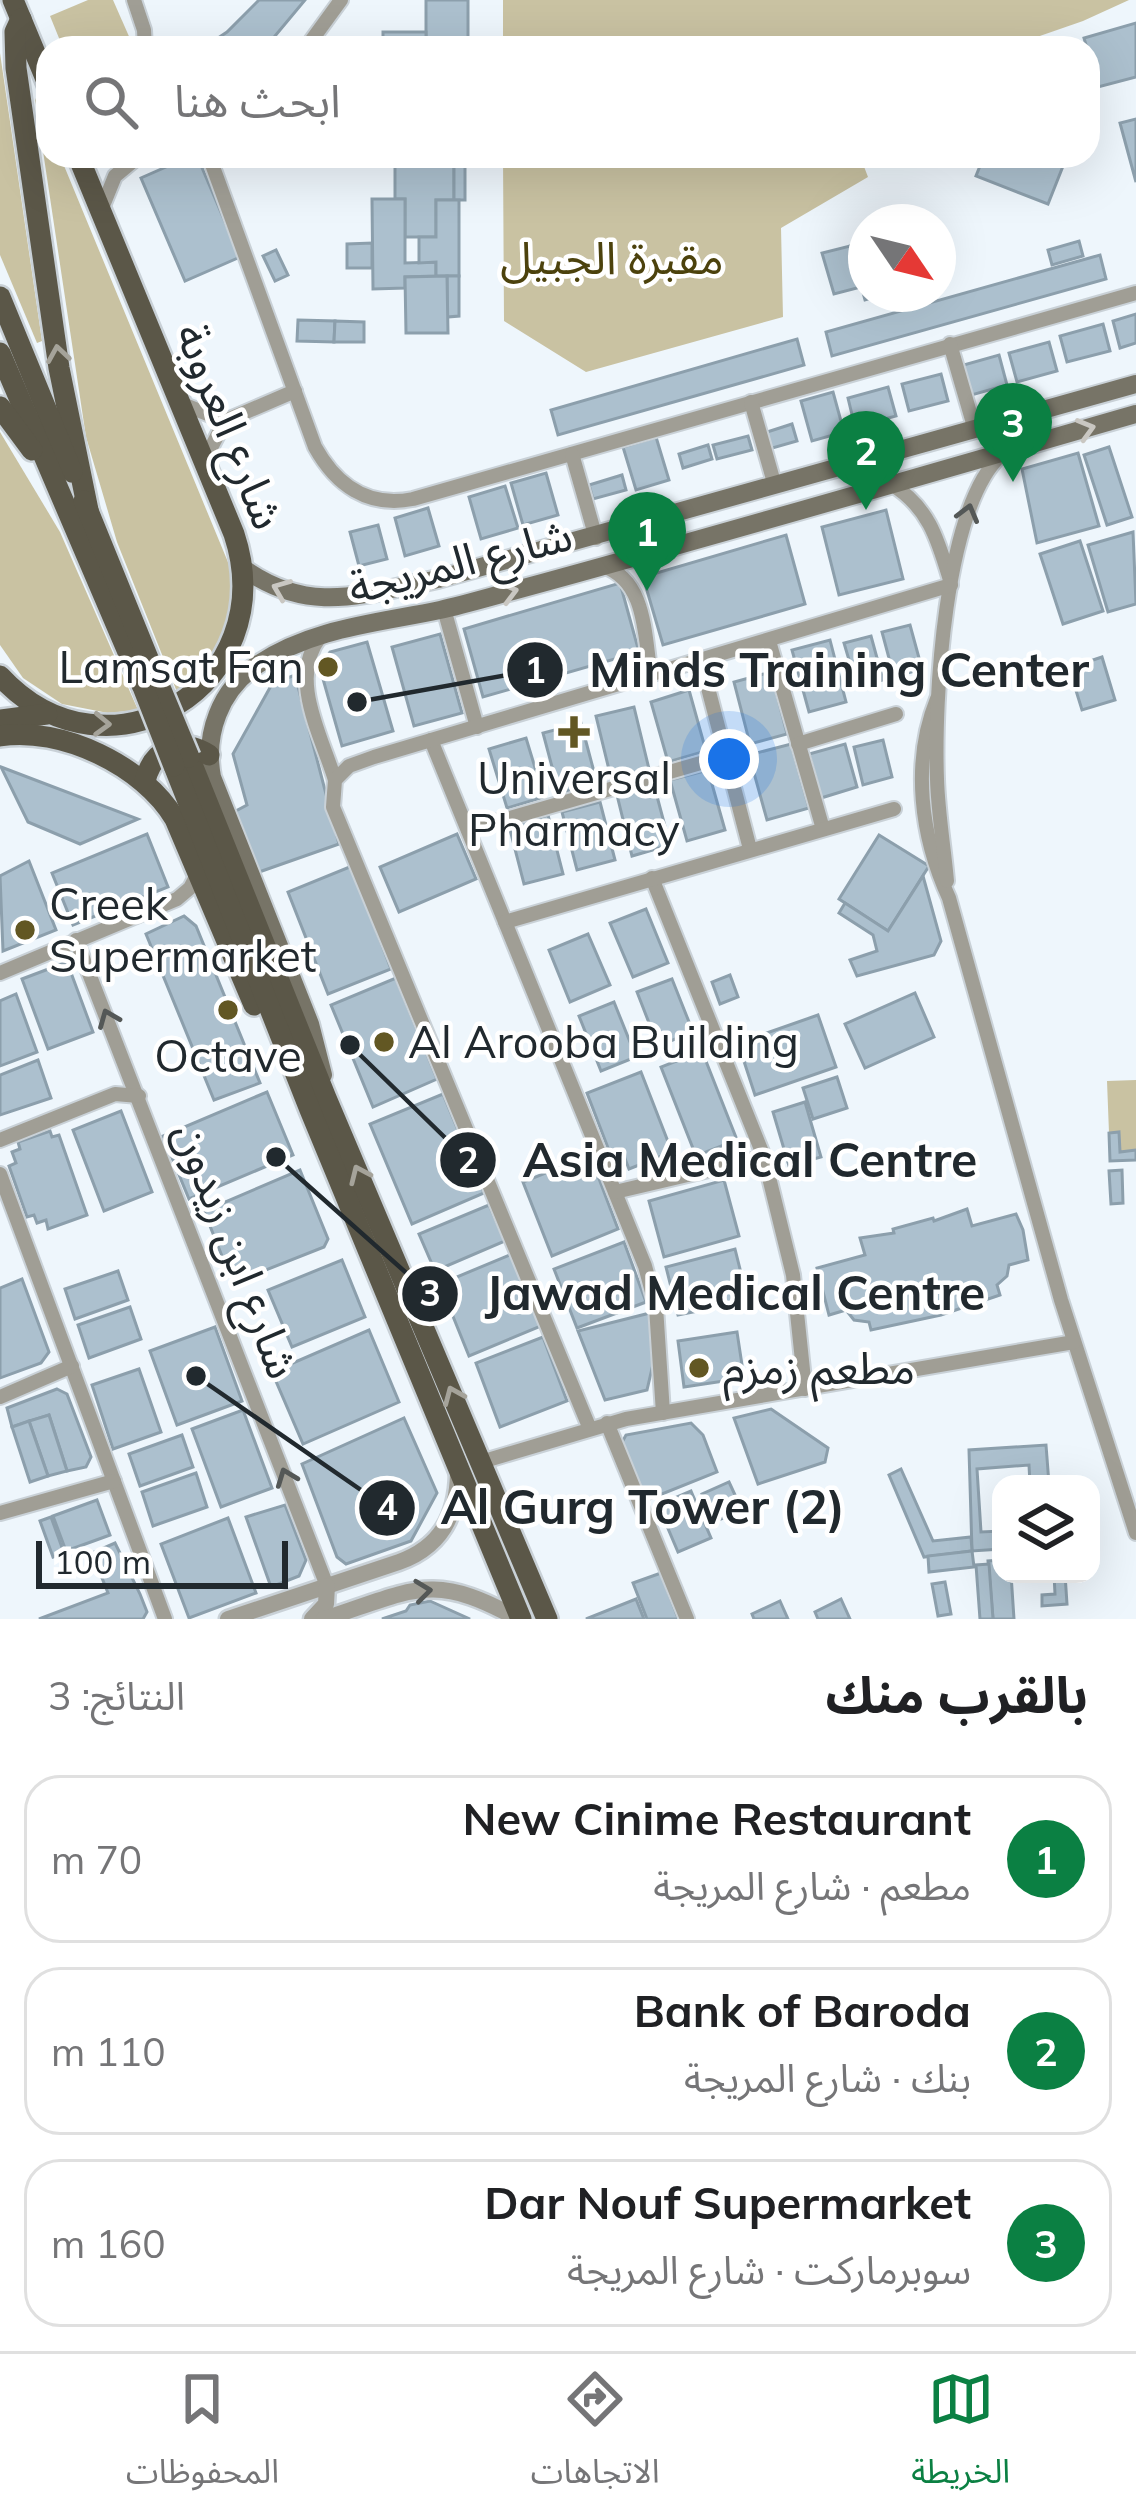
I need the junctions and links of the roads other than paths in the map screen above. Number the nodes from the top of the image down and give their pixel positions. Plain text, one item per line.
1 (134, 0) edge
2 (341, 0) edge
3 (17, 9) edge
4 (144, 36) edge
5 (315, 36) edge
6 (36, 53) edge
7 (83, 168) edge
8 (125, 168) edge
9 (213, 168) edge
10 (101, 214) junction
11 (1136, 293) edge
12 (0, 297) edge
13 (950, 344) junction
14 (0, 353) edge
15 (1136, 384) edge
16 (295, 392) junction
17 (180, 403) junction
18 (752, 403) junction
19 (0, 407) edge
20 (1136, 415) edge
21 (225, 421) junction
22 (975, 430) junction
23 (1005, 452) junction
24 (572, 454) junction
25 (204, 461) junction
26 (52, 479) junction
27 (891, 484) junction
28 (776, 486) junction
29 (88, 510) junction
30 (596, 538) junction
31 (502, 565) junction
32 (603, 566) junction
33 (243, 568) junction
34 (951, 585) junction
35 (444, 609) junction
36 (322, 636) junction
37 (769, 641) junction
38 (701, 661) junction
39 (651, 675) junction
40 (0, 676) edge
41 (149, 680) junction
42 (48, 714) junction
43 (896, 714) dead end
44 (0, 720) edge
45 (477, 727) junction
46 (0, 736) edge
47 (431, 740) junction
48 (798, 743) junction
49 (725, 756) junction
50 (191, 759) junction
51 (335, 780) junction
52 (146, 781) junction
53 (894, 808) dead end
54 (823, 829) junction
55 (468, 830) junction
56 (750, 849) junction
57 (198, 873) junction
58 (652, 878) junction
59 (177, 899) junction
60 (212, 906) junction
61 (505, 922) junction
62 (76, 940) junction
63 (0, 974) edge
64 (139, 1096) junction
65 (318, 1104) junction
66 (0, 1140) edge
67 (764, 1157) junction
68 (0, 1174) edge
69 (615, 1192) junction
70 (1074, 1342) junction
71 (73, 1366) junction
72 (805, 1389) junction
73 (0, 1397) edge
74 (663, 1413) junction
75 (608, 1423) junction
76 (590, 1429) junction
77 (470, 1464) junction
78 (114, 1481) junction
79 (0, 1513) edge
80 (1136, 1533) edge
81 (328, 1586) junction
82 (357, 1614) edge
83 (165, 1619) edge
84 (228, 1619) edge
85 (312, 1619) edge
86 (324, 1619) edge
87 (519, 1619) edge
88 (547, 1619) edge
89 (687, 1619) edge

1 - 4 street
2 - 5 street
3 - 6 main road
29 -> 3 main road
7 - 10 main road, شارع العروبة
8 - 10 street
9 - 16 street
10 - 17 main road, شارع العروبة
11 - 13 street
12 - 29 main road
13 - 18 street
13 - 22 street
14 - 26 main road
15 - 22 main road, شارع المريجة
16 - 21 street
16 - 24 street
17 - 21 street
17 - 25 main road, شارع العروبة
18 - 24 street
18 - 28 street
19 - 26 main road
23 -> 20 main road, شارع المريجة
21 - 25 street
22 - 28 main road, شارع المريجة
23 - 27 main road, شارع المريجة
34 -> 23 street
24 - 30 street
25 - 33 main road, شارع العروبة
26 - 41 main road
27 - 32 main road, شارع المريجة
27 - 34 street
28 - 30 main road, شارع المريجة
29 - 41 main road
30 - 31 main road, شارع المريجة
31 -> 33 main road, شارع المريجة
31 - 35 main road
35 -> 32 main road, شارع المريجة
32 - 39 street
42 -> 33 main road, شارع العروبة
34 - 37 street
34 - 70 street
35 - 36 main road, شارع المريجة
35 - 45 street
36 - 50 main road, شارع المريجة
36 - 51 street
37 - 38 street
37 - 48 street
38 - 39 street
38 - 49 street
39 - 45 street
40 - 42 main road, شارع العروبة
41 - 50 main road, bridge
42 - 44 main road
43 - 48 street
45 - 47 street
46 - 52 main road
47 - 51 street
47 - 55 street
48 - 54 street
49 - 55 street
49 - 56 street
50 - 52 main road
50 - 65 main road
50 - 65 main road
51 - 76 street
52 - 57 main road
53 - 54 street
54 - 56 street
55 - 61 street
56 - 58 street
57 - 59 street
57 - 60 main road
58 - 61 street
58 - 67 street
59 - 60 street
59 - 62 street
60 - 65 main road
61 - 69 street
62 - 63 street
64 -> 62 street, شارع ابن زيدون
64 - 66 street
81 -> 64 street, شارع ابن زيدون
65 - 77 main road
67 - 69 street
67 - 72 street
68 - 71 street
69 - 74 street
70 - 72 street
70 - 80 street
71 - 73 street
71 - 78 street
72 - 74 street
74 - 75 street
75 - 76 street
75 - 89 street
76 - 77 street
77 - 81 street
77 - 87 main road
77 - 88 main road
78 - 79 street
78 - 83 street
81 - 84 street
81 - 85 street
82 - 86 street
82 -> 87 street

